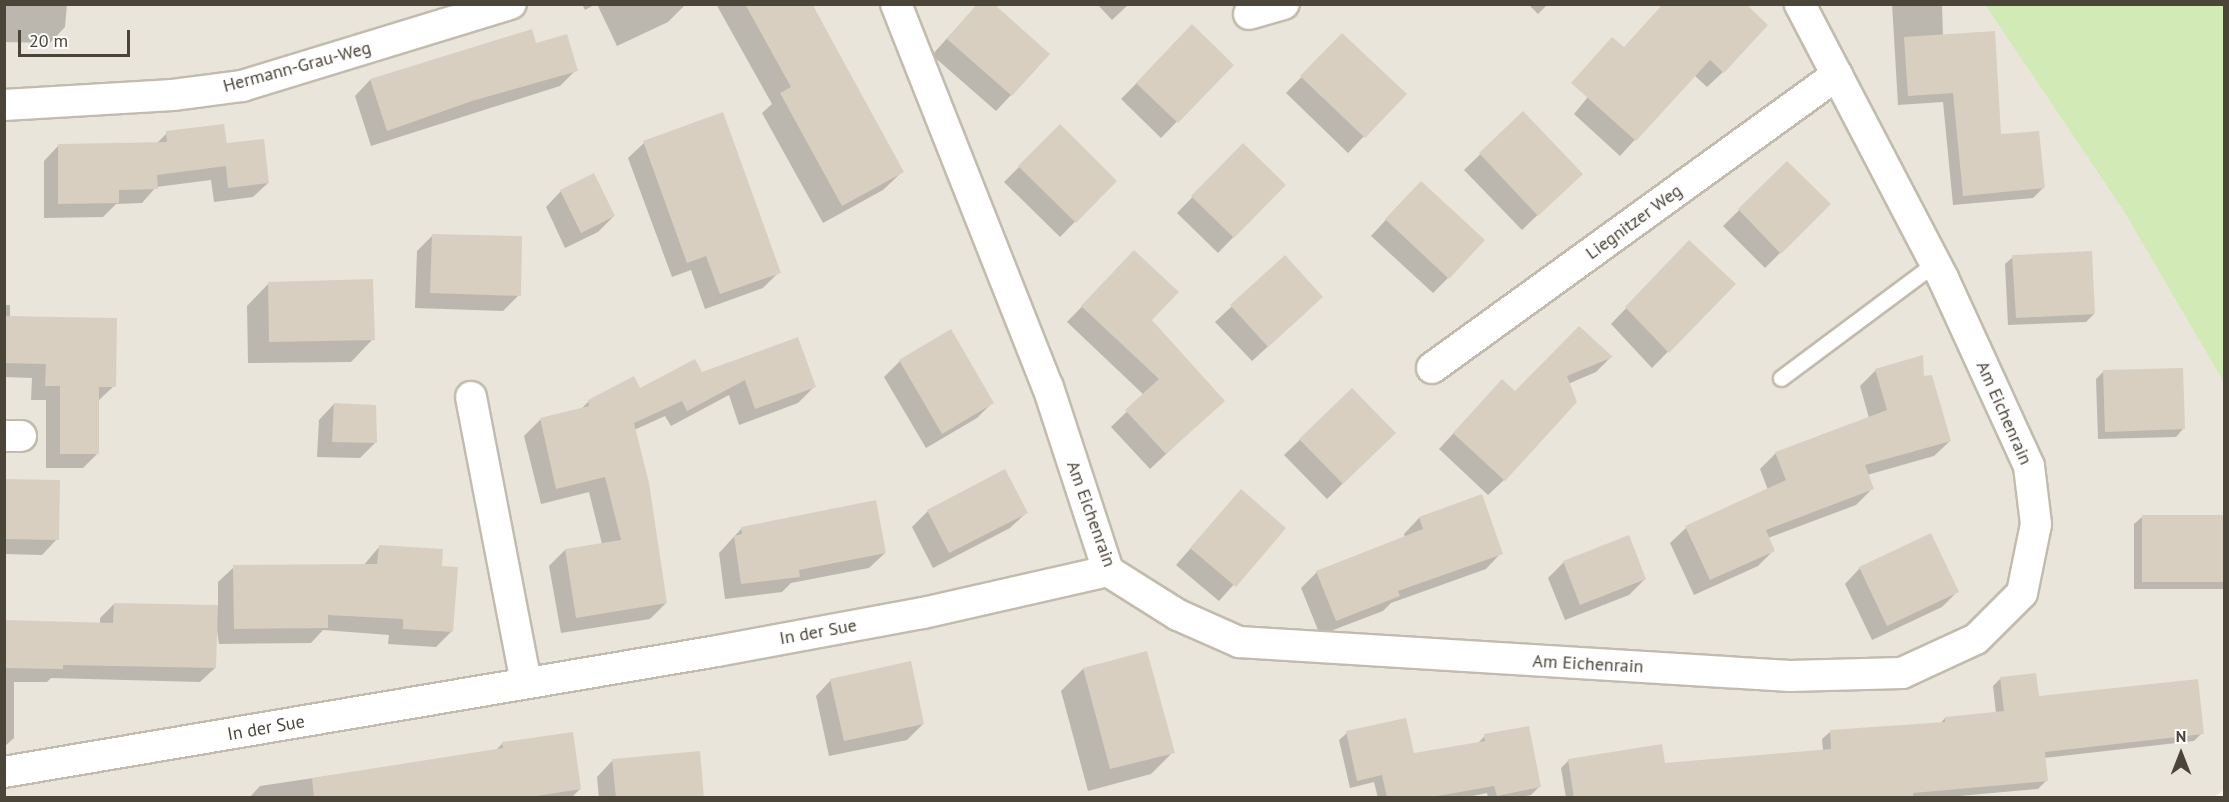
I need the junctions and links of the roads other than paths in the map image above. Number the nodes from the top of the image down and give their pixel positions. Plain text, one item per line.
1 (511, 4) edge
2 (896, 4) edge
3 (1284, 4) edge
4 (1800, 4) edge
5 (1249, 14) dead end
6 (1837, 75) junction
7 (4, 105) edge
8 (1934, 264) junction
9 (1432, 368) dead end
10 (1781, 378) dead end
11 (471, 397) dead end
12 (1108, 571) junction
13 (526, 682) junction
14 (4, 772) edge

1 - 7 street, Hermann-Grau-Weg
2 - 12 street, Am Eichenrain
3 - 5 street
4 - 6 street, Am Eichenrain
6 - 8 street, Am Eichenrain
6 - 9 street, Liegnitzer Weg
8 - 10 lane
8 - 12 street, Am Eichenrain
11 - 13 street
12 - 13 street, In der Sue
13 - 14 street, In der Sue

